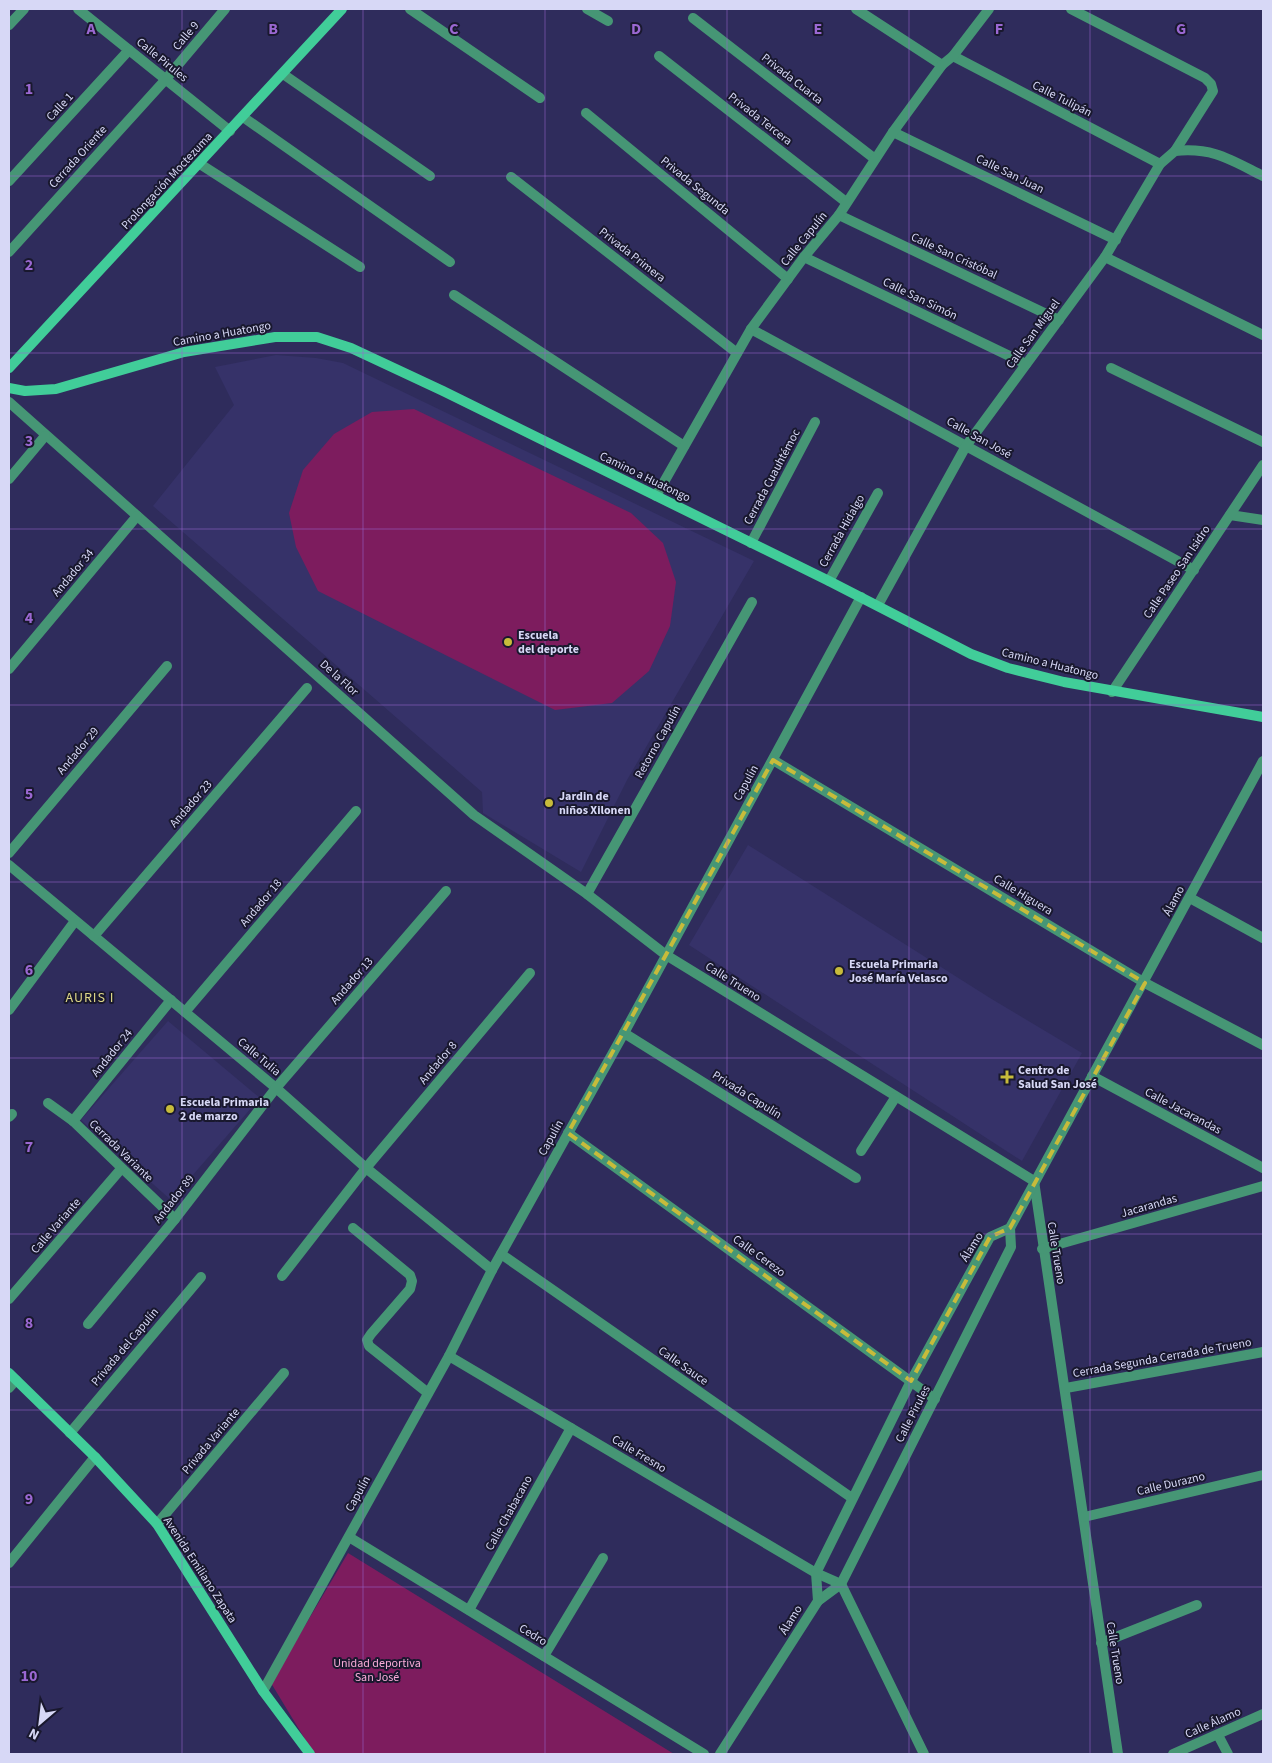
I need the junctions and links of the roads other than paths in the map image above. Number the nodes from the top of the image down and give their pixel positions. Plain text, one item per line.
1 (24, 9) edge
2 (225, 9) edge
3 (342, 9) edge
4 (410, 9) edge
5 (587, 9) edge
6 (856, 9) edge
7 (989, 9) edge
8 (1071, 9) edge
9 (81, 10) edge
10 (693, 18) dead end
11 (608, 21) dead end
12 (9, 25) edge
13 (129, 50) junction
14 (659, 56) dead end
15 (953, 56) junction
16 (942, 65) junction
17 (283, 74) junction
18 (166, 79) junction
19 (540, 98) dead end
20 (586, 114) dead end
21 (243, 117) junction
22 (230, 130) junction
23 (893, 132) junction
24 (1175, 151) junction
25 (875, 159) junction
26 (200, 164) junction
27 (1160, 164) junction
28 (430, 176) dead end
29 (1263, 176) edge
30 (511, 177) dead end
31 (9, 181) edge
32 (846, 202) junction
33 (839, 215) junction
34 (1116, 240) junction
35 (9, 252) edge
36 (804, 257) junction
37 (1105, 257) junction
38 (450, 262) dead end
39 (360, 267) dead end
40 (788, 279) junction
41 (454, 294) dead end
42 (1059, 320) junction
43 (751, 328) junction
44 (1263, 335) edge
45 (737, 353) junction
46 (1026, 364) junction
47 (9, 368) edge
48 (1112, 368) dead end
49 (9, 388) edge
50 (9, 402) edge
51 (816, 422) dead end
52 (45, 436) junction
53 (1263, 442) edge
54 (684, 446) junction
55 (966, 446) junction
56 (1263, 467) edge
57 (9, 479) edge
58 (878, 493) dead end
59 (656, 496) junction
60 (1230, 515) junction
61 (137, 516) junction
62 (1263, 520) edge
63 (750, 543) junction
64 (1194, 570) junction
65 (829, 580) junction
66 (862, 597) junction
67 (752, 602) dead end
68 (878, 605) junction
69 (167, 666) dead end
70 (9, 669) edge
71 (307, 688) dead end
72 (1112, 692) junction
73 (1263, 717) edge
74 (773, 760) junction
75 (1263, 761) edge
76 (356, 811) dead end
77 (9, 853) edge
78 (9, 865) edge
79 (446, 891) dead end
80 (587, 894) junction
81 (1190, 898) junction
82 (76, 921) junction
83 (94, 936) junction
84 (1263, 938) edge
85 (666, 955) junction
86 (530, 973) dead end
87 (1145, 983) junction
88 (171, 1000) junction
89 (9, 1010) edge
90 (185, 1012) junction
91 (624, 1033) junction
92 (1263, 1045) edge
93 (1092, 1076) junction
94 (276, 1088) junction
95 (895, 1098) junction
96 (48, 1103) dead end
97 (73, 1121) junction
98 (568, 1133) junction
99 (861, 1152) dead end
100 (366, 1168) junction
101 (1263, 1168) edge
102 (121, 1169) junction
103 (856, 1178) dead end
104 (1034, 1181) junction
105 (1263, 1186) edge
106 (175, 1219) junction
107 (353, 1228) dead end
108 (1010, 1228) junction
109 (1042, 1249) junction
110 (501, 1254) junction
111 (492, 1270) junction
112 (282, 1276) dead end
113 (200, 1277) dead end
114 (9, 1299) edge
115 (88, 1324) dead end
116 (1263, 1352) edge
117 (449, 1356) junction
118 (284, 1373) dead end
119 (11, 1380) edge
120 (911, 1381) junction
121 (1066, 1388) junction
122 (428, 1393) junction
123 (935, 1398) junction
124 (570, 1428) junction
125 (70, 1433) junction
126 (95, 1457) junction
127 (1263, 1475) edge
128 (852, 1498) junction
129 (1084, 1517) junction
130 (157, 1524) junction
131 (349, 1537) junction
132 (603, 1558) dead end
133 (9, 1563) edge
134 (816, 1573) junction
135 (841, 1584) junction
136 (818, 1601) junction
137 (1197, 1605) dead end
138 (469, 1610) junction
139 (1101, 1643) junction
140 (544, 1656) junction
141 (263, 1692) junction
142 (1263, 1714) edge
143 (1218, 1736) junction
144 (310, 1754) edge
145 (704, 1754) edge
146 (720, 1754) edge
147 (924, 1754) edge
148 (1118, 1754) edge
149 (1173, 1754) edge
150 (1228, 1754) edge

1 - 12 street
2 - 18 street, Calle 9
3 - 17 main road, Prolongación Moctezuma
4 - 19 street
5 - 11 street
6 - 16 street
7 - 15 street, Calle Capulín
8 - 24 street, Calle San Miguel
9 - 13 street, Calle Pirules
10 - 25 street, Privada Cuarta
13 - 18 street, Calle Pirules
13 - 31 street, Calle 1
14 - 32 street, Privada Tercera
15 - 16 street, Calle Capulín
15 - 27 street, Calle Tulipán
16 - 23 street, Calle Capulín
17 - 21 main road, Prolongación Moctezuma
17 - 28 street
18 - 22 street, Calle Pirules
18 - 35 street, Cerrada Oriente
20 - 40 street, Privada Segunda
21 - 22 main road, Prolongación Moctezuma
21 - 38 street
22 - 26 main road, Prolongación Moctezuma
23 - 25 street, Calle Capulín
23 - 34 street, Calle San Juan
24 - 27 street, Calle San Miguel
24 - 29 street
25 - 32 street, Calle Capulín
26 - 39 street
26 - 47 main road, Prolongación Moctezuma
27 - 34 street, Calle San Miguel
30 - 45 street, Privada Primera
32 - 33 street, Calle Capulín
33 - 36 street, Calle Capulín
33 - 42 street, Calle San Cristóbal
34 - 37 street, Calle San Miguel
36 - 40 street, Calle Capulín
36 - 46 street, Calle San Simón
37 - 42 street, Calle San Miguel
37 - 44 street
40 - 43 street, Calle Capulín
41 - 54 street
42 - 46 street, Calle San Miguel
43 - 45 street, Calle Capulín
43 - 55 street, Calle San José
45 - 54 street, Calle Capulín
46 - 55 street, Calle San Miguel
48 - 53 street
49 - 59 main road, Camino a Huatongo
50 - 52 street, De la Flor
51 - 63 street, Cerrada Cuauhtémoc
52 - 57 street
52 - 61 street, De la Flor
54 - 59 street, Calle Capulín
55 - 64 street, Calle San José
55 - 68 street, Calle San Miguel
56 - 60 street, Calle Paseo San Isidro
58 - 65 street, Cerrada Hidalgo
59 - 63 main road, Camino a Huatongo
60 - 62 street
60 - 64 street, Calle Paseo San Isidro
61 - 70 street, Andador 34
61 - 80 street, De la Flor
63 - 65 main road, Camino a Huatongo
64 - 72 street, Calle Paseo San Isidro
65 - 66 main road, Camino a Huatongo
66 - 68 main road, Camino a Huatongo
66 - 74 street, Capulín
67 - 80 street, Retorno Capulín
68 - 72 main road, Camino a Huatongo
69 - 77 street, Andador 29
71 - 83 street, Andador 23
72 - 73 main road, Camino a Huatongo
74 - 85 street, Capulín
74 - 87 street, Calle Higuera
75 - 81 street, Álamo
76 - 90 street, Andador 18
78 - 82 street, Calle Tulia
79 - 94 street, Andador 13
80 - 85 street, De la Flor
81 - 84 street
81 - 87 street, Álamo
82 - 83 street, Calle Tulia
82 - 89 street
83 - 88 street, Calle Tulia
85 - 91 street, Capulín
85 - 95 street, Calle Trueno
86 - 100 street, Andador 8
87 - 92 street, Calle Higuera
87 - 93 street, Álamo
88 - 90 street, Calle Tulia
88 - 97 street, Andador 24
90 - 94 street, Calle Tulia
91 - 98 street, Capulín
91 - 103 street, Privada Capulín
93 - 101 street, Calle Jacarandas
93 - 104 street, Álamo
94 - 100 street, Calle Tulia
94 - 106 street, Andador 89
95 - 99 street
95 - 104 street, Calle Trueno
96 - 97 street, Cerrada Variante
97 - 102 street, Cerrada Variante
98 - 110 street, Capulín
98 - 120 street, Calle Cerezo
100 - 111 street, Calle Tulia
100 - 112 street, Andador 8
102 - 106 street, Cerrada Variante
102 - 114 street, Calle Variante
104 - 108 street, Álamo
104 - 109 street, Calle Trueno
105 - 109 street, Jacarandas
106 - 115 street, Andador 89
107 - 122 street
108 - 120 street, Álamo
108 - 123 street, Calle Pirules
109 - 121 street, Calle Trueno
110 - 111 street, Capulín
110 - 128 street, Calle Sauce
111 - 117 street, Capulín
113 - 125 street, Privada del Capulín
116 - 121 street, Cerrada Segunda Cerrada de Trueno
117 - 122 street, Capulín
117 - 124 street, Calle Fresno
118 - 130 street, Privada Variante
119 - 125 main road, Avenida Emiliano Zapata
120 - 123 street, Calle Cerezo
120 - 128 street, Álamo
121 - 129 street, Calle Trueno
122 - 131 street, Capulín
123 - 135 street, Calle Pirules
124 - 134 street, Calle Fresno
124 - 138 street, Calle Chabacano
125 - 126 main road, Avenida Emiliano Zapata
126 - 130 main road, Avenida Emiliano Zapata
126 - 133 street
127 - 129 street, Calle Durazno
128 - 134 street, Álamo
129 - 139 street, Calle Trueno
130 - 141 main road, Avenida Emiliano Zapata
131 - 138 street, Cedro
131 - 141 street, Capulín
132 - 140 street
134 - 135 street, Calle Fresno
134 - 136 street, Álamo
135 - 136 street, Calle Pirules
135 - 147 street
136 - 146 street, Álamo
137 - 139 street
138 - 140 street, Cedro
139 - 148 street, Calle Trueno
140 - 145 street, Cedro
141 - 144 main road, Avenida Emiliano Zapata
142 - 143 street, Calle Álamo
143 - 149 street, Calle Álamo
143 - 150 street

